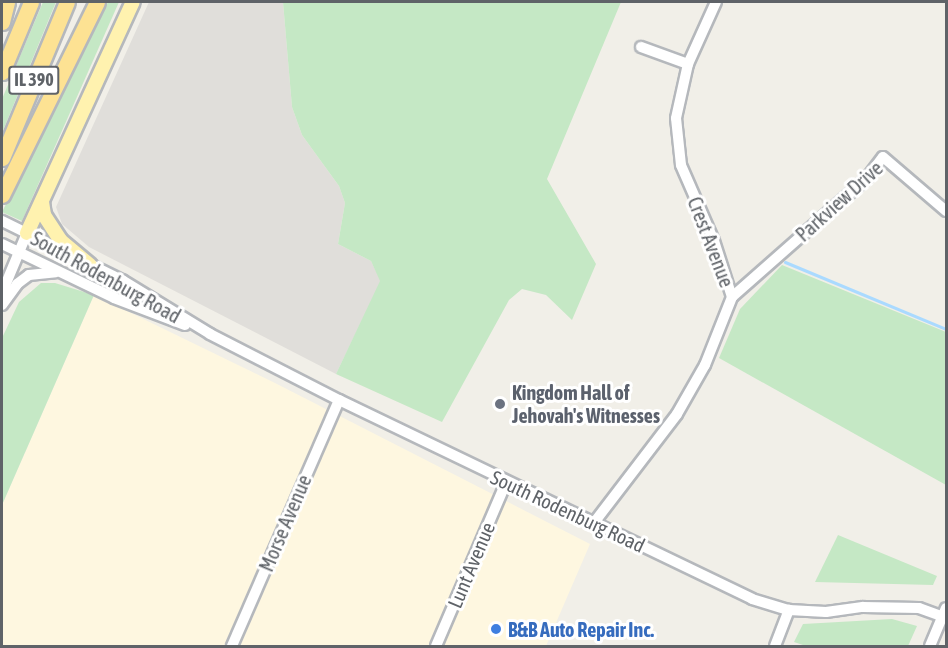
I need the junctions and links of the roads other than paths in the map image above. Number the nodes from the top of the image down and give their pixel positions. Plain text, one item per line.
1 (7, 2) edge
2 (31, 2) edge
3 (67, 2) edge
4 (97, 2) edge
5 (132, 2) edge
6 (716, 2) edge
7 (2, 22) edge
8 (641, 47) dead end
9 (688, 64) junction
10 (2, 72) edge
11 (2, 159) edge
12 (2, 194) edge
13 (42, 202) junction
14 (946, 211) edge
15 (2, 221) edge
16 (27, 233) junction
17 (2, 244) edge
18 (19, 253) junction
19 (90, 265) junction
20 (59, 272) junction
21 (2, 293) edge
22 (732, 297) junction
23 (2, 305) edge
24 (210, 334) junction
25 (339, 400) junction
26 (506, 483) junction
27 (593, 524) junction
28 (789, 610) junction
29 (945, 614) edge
30 (232, 646) edge
31 (436, 646) edge
32 (775, 646) edge
33 (930, 646) edge

1 - 7 highway
2 - 10 highway, IL 390
3 - 11 highway, IL 390
4 - 12 highway
5 - 13 main road
6 - 9 street, Crest Avenue
8 - 9 street
9 - 22 street, Crest Avenue
13 - 16 main road
13 - 19 main road
14 - 22 street, Parkview Drive
15 - 16 street, South Rodenburg Road
16 - 18 street
16 - 19 street, South Rodenburg Road
17 - 18 street, South Rodenburg Road
18 - 20 street, South Rodenburg Road
18 - 21 street
19 - 24 street, South Rodenburg Road
20 - 23 street
20 - 24 street, South Rodenburg Road
22 - 27 street, Crest Avenue
24 - 25 street, South Rodenburg Road
25 - 26 street, South Rodenburg Road
25 - 30 street, Morse Avenue
26 - 27 street, South Rodenburg Road
26 - 31 street, Lunt Avenue
27 - 28 street, South Rodenburg Road
28 - 29 street, South Rodenburg Road
28 - 32 street
29 - 33 street

